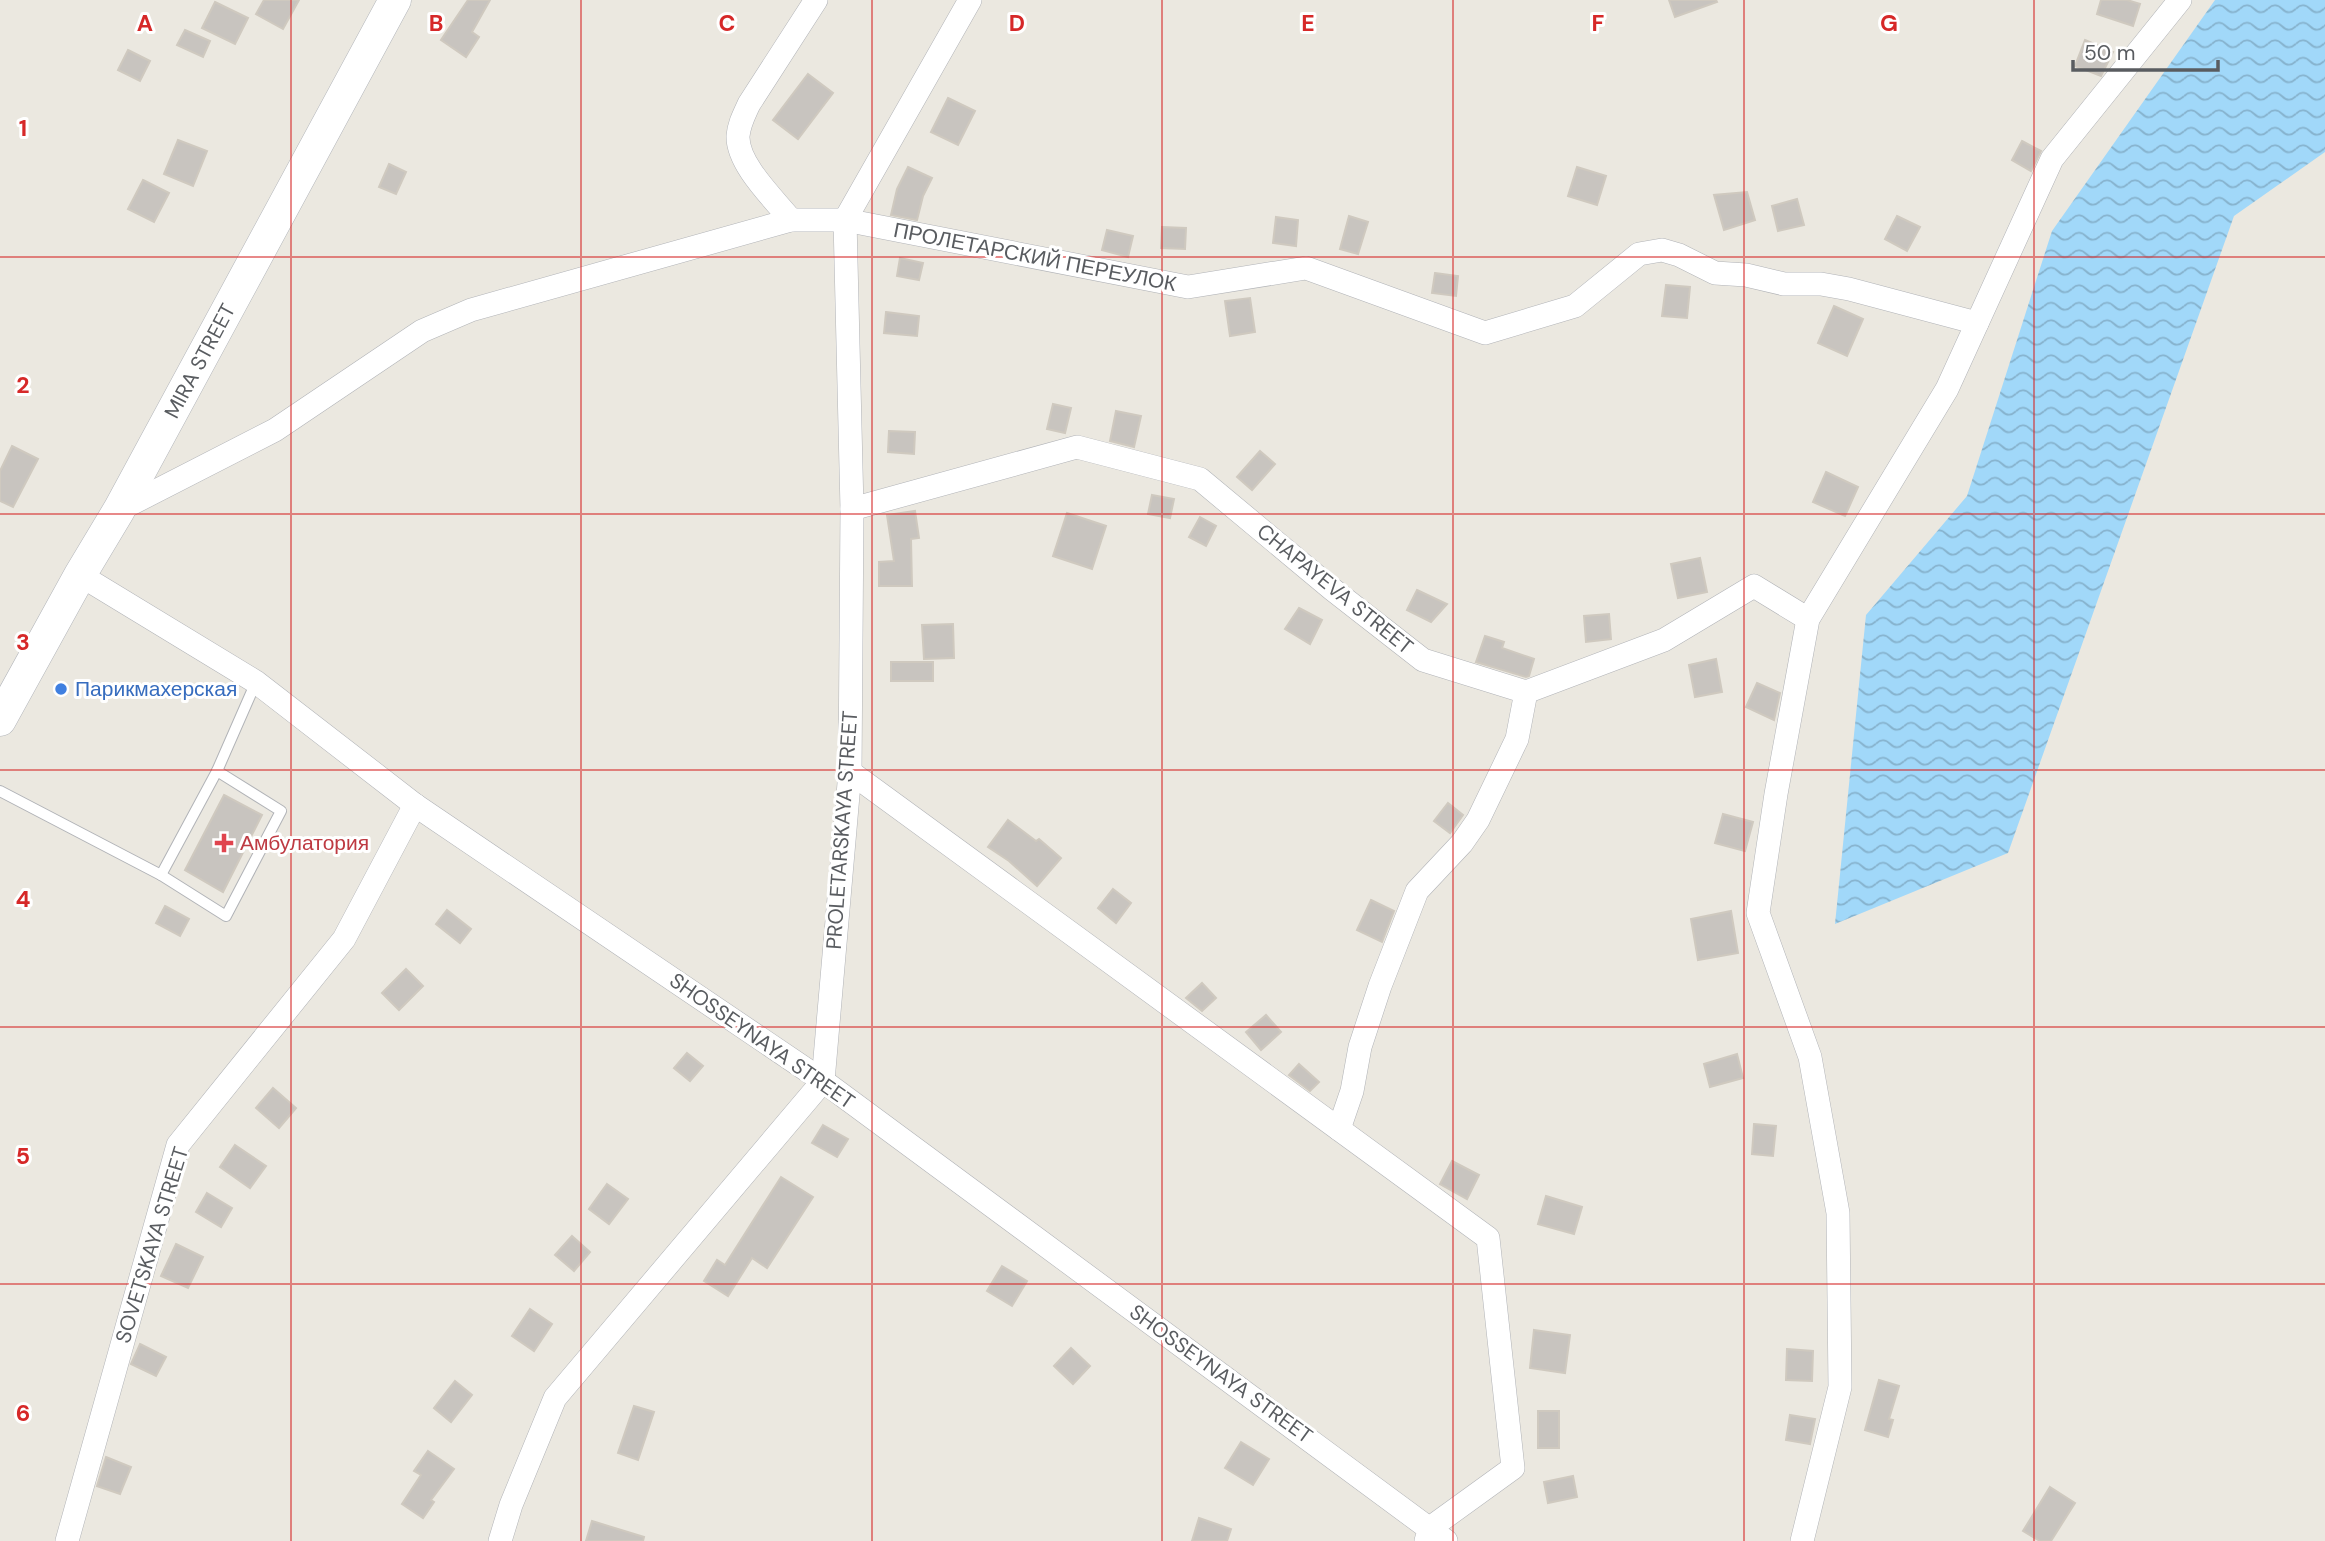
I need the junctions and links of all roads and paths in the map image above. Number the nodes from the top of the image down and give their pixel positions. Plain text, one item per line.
1 (396, 0) edge
2 (816, 0) edge
3 (970, 0) edge
4 (2180, 0) edge
5 (791, 220) junction
6 (845, 220) junction
7 (1977, 323) junction
8 (852, 509) junction
9 (119, 510) junction
10 (80, 575) junction
11 (1808, 619) junction
12 (256, 682) junction
13 (1526, 692) junction
14 (0, 720) edge
15 (217, 771) junction
16 (850, 772) junction
17 (0, 791) edge
18 (415, 805) junction
19 (161, 875) junction
20 (823, 1081) junction
21 (1339, 1129) junction
22 (1434, 1537) edge
23 (67, 1541) edge
24 (500, 1541) edge
25 (1802, 1541) edge

1 - 9 street, MIRA STREET
2 - 5 street
3 - 6 street
4 - 7 street
5 - 6 street, ПРОЛЕТАРСКИЙ ПЕРЕУЛОК
5 - 9 street, ПРОЛЕТАРСКИЙ ПЕРЕУЛОК
6 - 7 street, ПРОЛЕТАРСКИЙ ПЕРЕУЛОК
6 - 8 street, PROLETARSKAYA STREET
7 - 11 street
8 - 13 street, CHAPAYEVA STREET
8 - 16 street, PROLETARSKAYA STREET
9 - 10 street, MIRA STREET
10 - 12 street, SHOSSEYNAYA STREET
10 - 14 street, MIRA STREET
11 - 13 street
11 - 25 street
12 - 15 lane
12 - 18 street, SHOSSEYNAYA STREET
13 - 21 street
15 - 19 lane
15 - 19 lane
16 - 20 street, PROLETARSKAYA STREET
16 - 21 street, SHOSSEYNAYA STREET
17 - 19 lane
18 - 20 street, SHOSSEYNAYA STREET
18 - 23 street, SOVETSKAYA STREET
20 - 22 street, SHOSSEYNAYA STREET
20 - 24 street
21 - 22 street, SHOSSEYNAYA STREET

